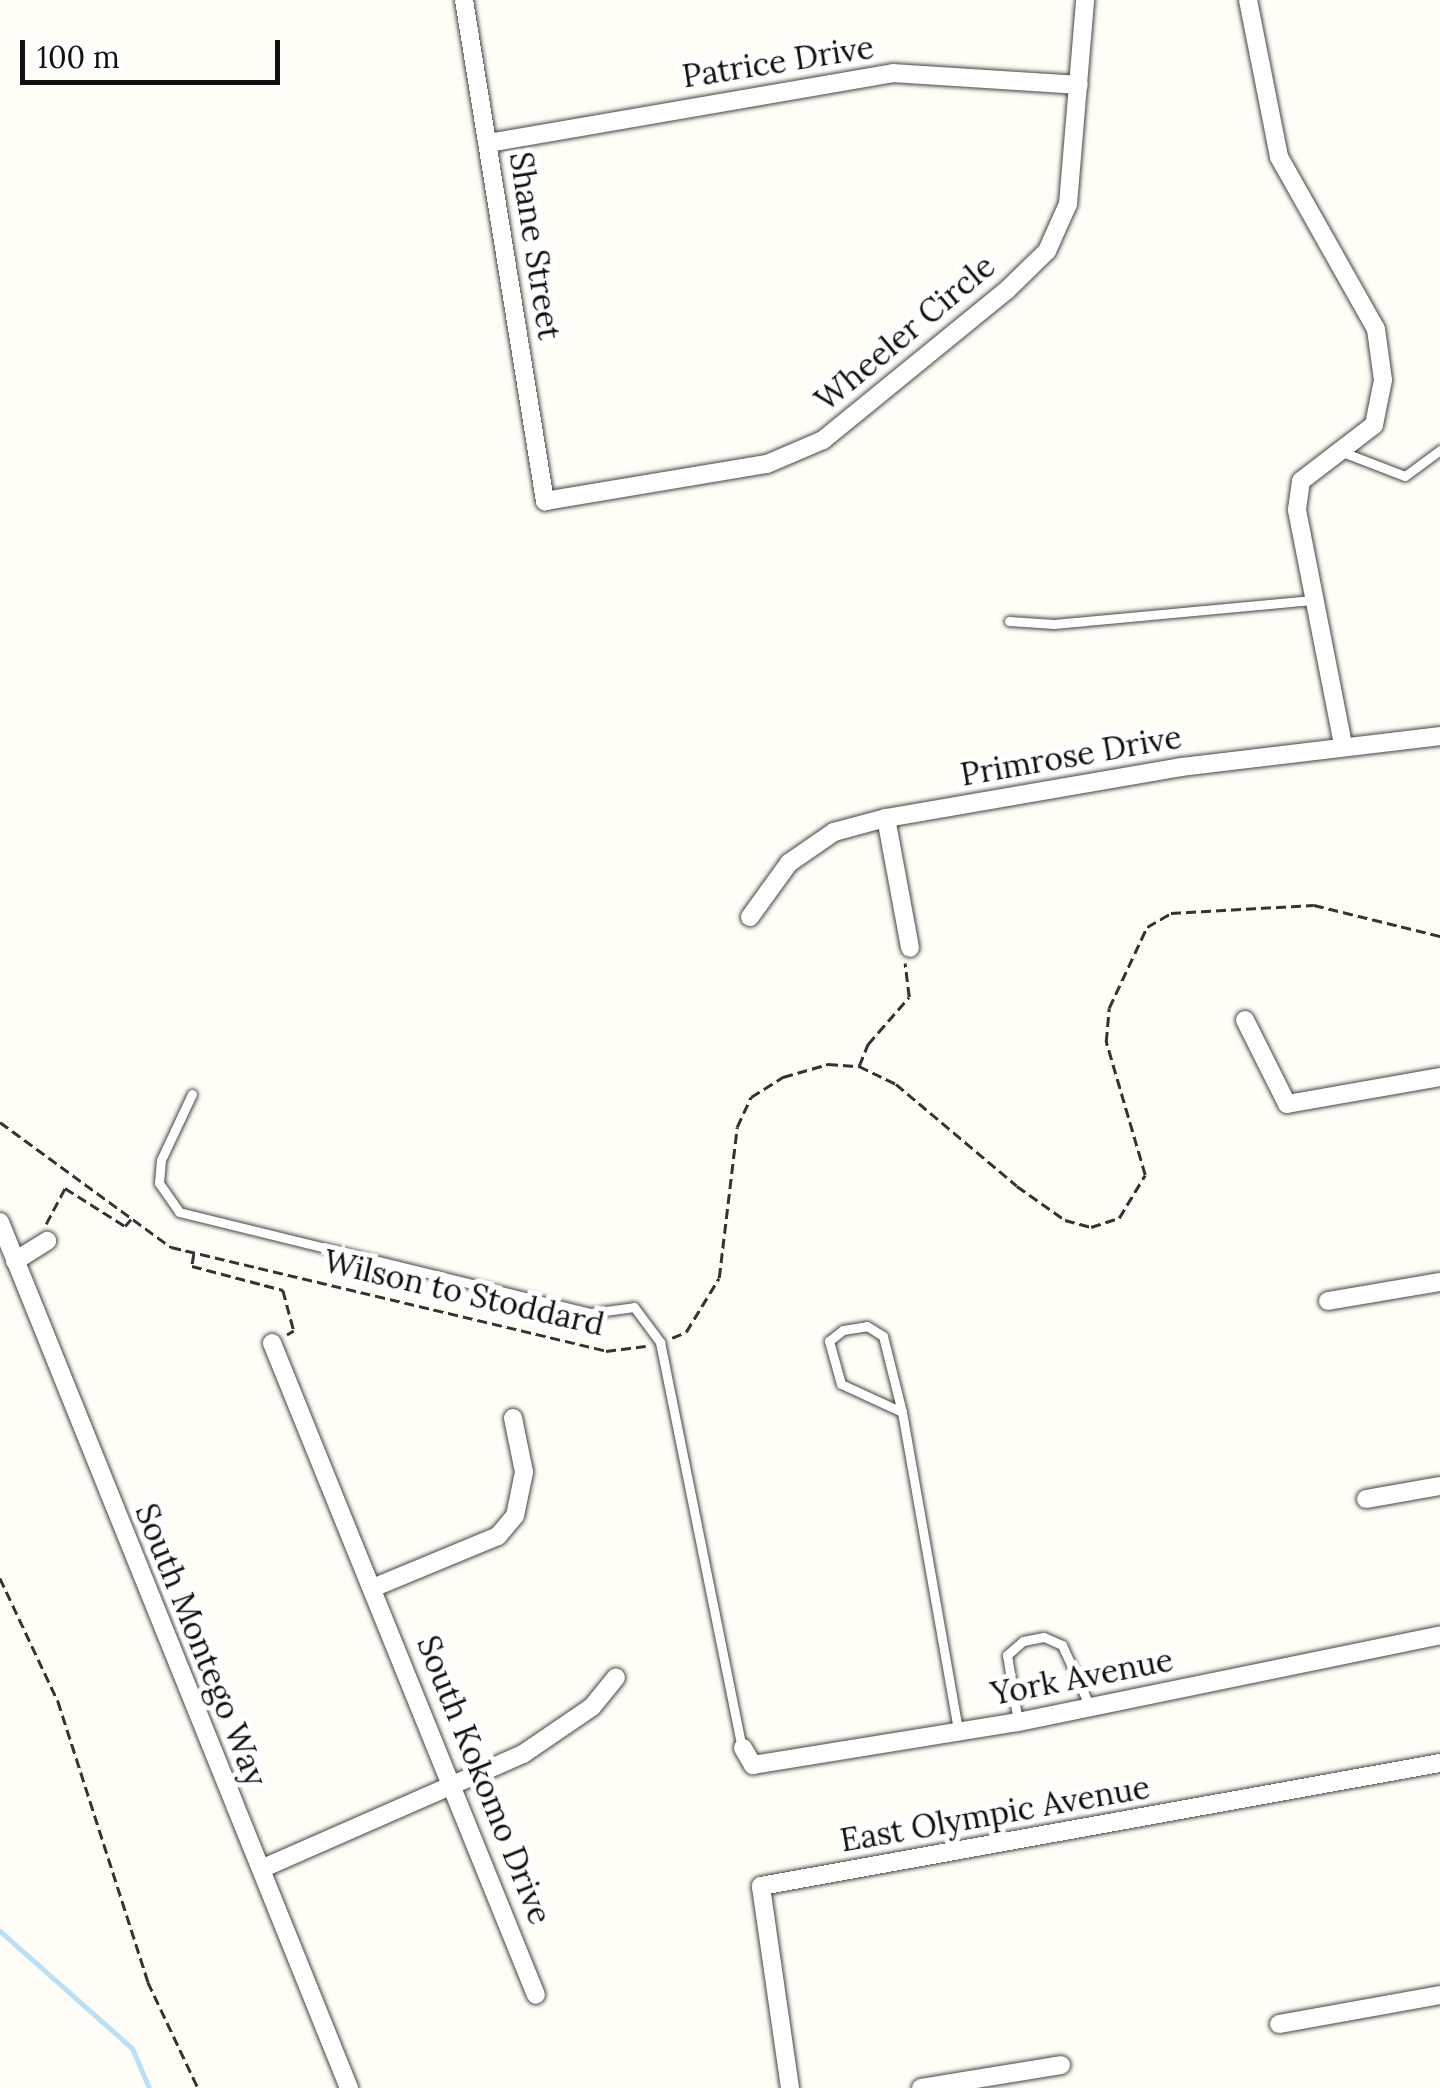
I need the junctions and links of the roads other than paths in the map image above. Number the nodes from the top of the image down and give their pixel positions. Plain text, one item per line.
1 (464, 0) edge
2 (1085, 0) edge
3 (1248, 0) edge
4 (1079, 84) junction
5 (488, 143) junction
6 (1440, 450) edge
7 (1345, 453) junction
8 (545, 501) joint
9 (1314, 600) junction
10 (1008, 620) dead end
11 (1440, 736) edge
12 (1343, 744) junction
13 (886, 818) junction
14 (750, 917) dead end
15 (910, 948) road end
16 (1245, 1020) dead end
17 (1440, 1077) edge
18 (192, 1094) dead end
19 (0, 1222) edge
20 (47, 1241) road end
21 (15, 1260) junction
22 (1440, 1282) edge
23 (1328, 1301) dead end
24 (272, 1343) road end
25 (902, 1412) junction
26 (513, 1418) dead end
27 (1440, 1486) edge
28 (1366, 1499) dead end
29 (375, 1586) junction
30 (1440, 1635) edge
31 (616, 1677) dead end
32 (1090, 1707) junction
33 (1018, 1722) junction
34 (958, 1731) junction
35 (742, 1748) joint
36 (1440, 1763) edge
37 (455, 1784) junction
38 (260, 1869) junction
39 (536, 1995) dead end
40 (1440, 1995) edge
41 (1278, 2024) dead end
42 (1060, 2064) dead end
43 (349, 2088) edge
44 (790, 2088) edge
45 (921, 2088) edge

1 - 5 street, Shane Street
2 - 4 street, Wheeler Circle
3 - 7 street
4 - 5 street, Patrice Drive
4 - 8 street, Wheeler Circle
5 - 8 street, Shane Street
6 - 7 lane
7 - 9 street
9 - 10 lane
9 - 12 street
11 - 12 street, Primrose Drive
12 - 13 street, Primrose Drive
13 - 14 street, Primrose Drive
13 - 15 street
16 - 17 street
18 - 35 lane
19 - 21 street, South Montego Way
20 - 21 street
21 - 38 street, South Montego Way
22 - 23 street
24 - 29 street, South Kokomo Drive
25 - 25 lane
25 - 34 lane
26 - 29 street
27 - 28 street
29 - 37 street, South Kokomo Drive
30 - 32 street, York Avenue
31 - 37 street
32 - 33 street, York Avenue
32 - 33 lane
33 - 34 street, York Avenue
34 - 35 street, York Avenue
36 - 44 street, East Olympic Avenue
37 - 38 street
37 - 39 street, South Kokomo Drive
38 - 43 street, South Montego Way
40 - 41 street
42 - 45 street

